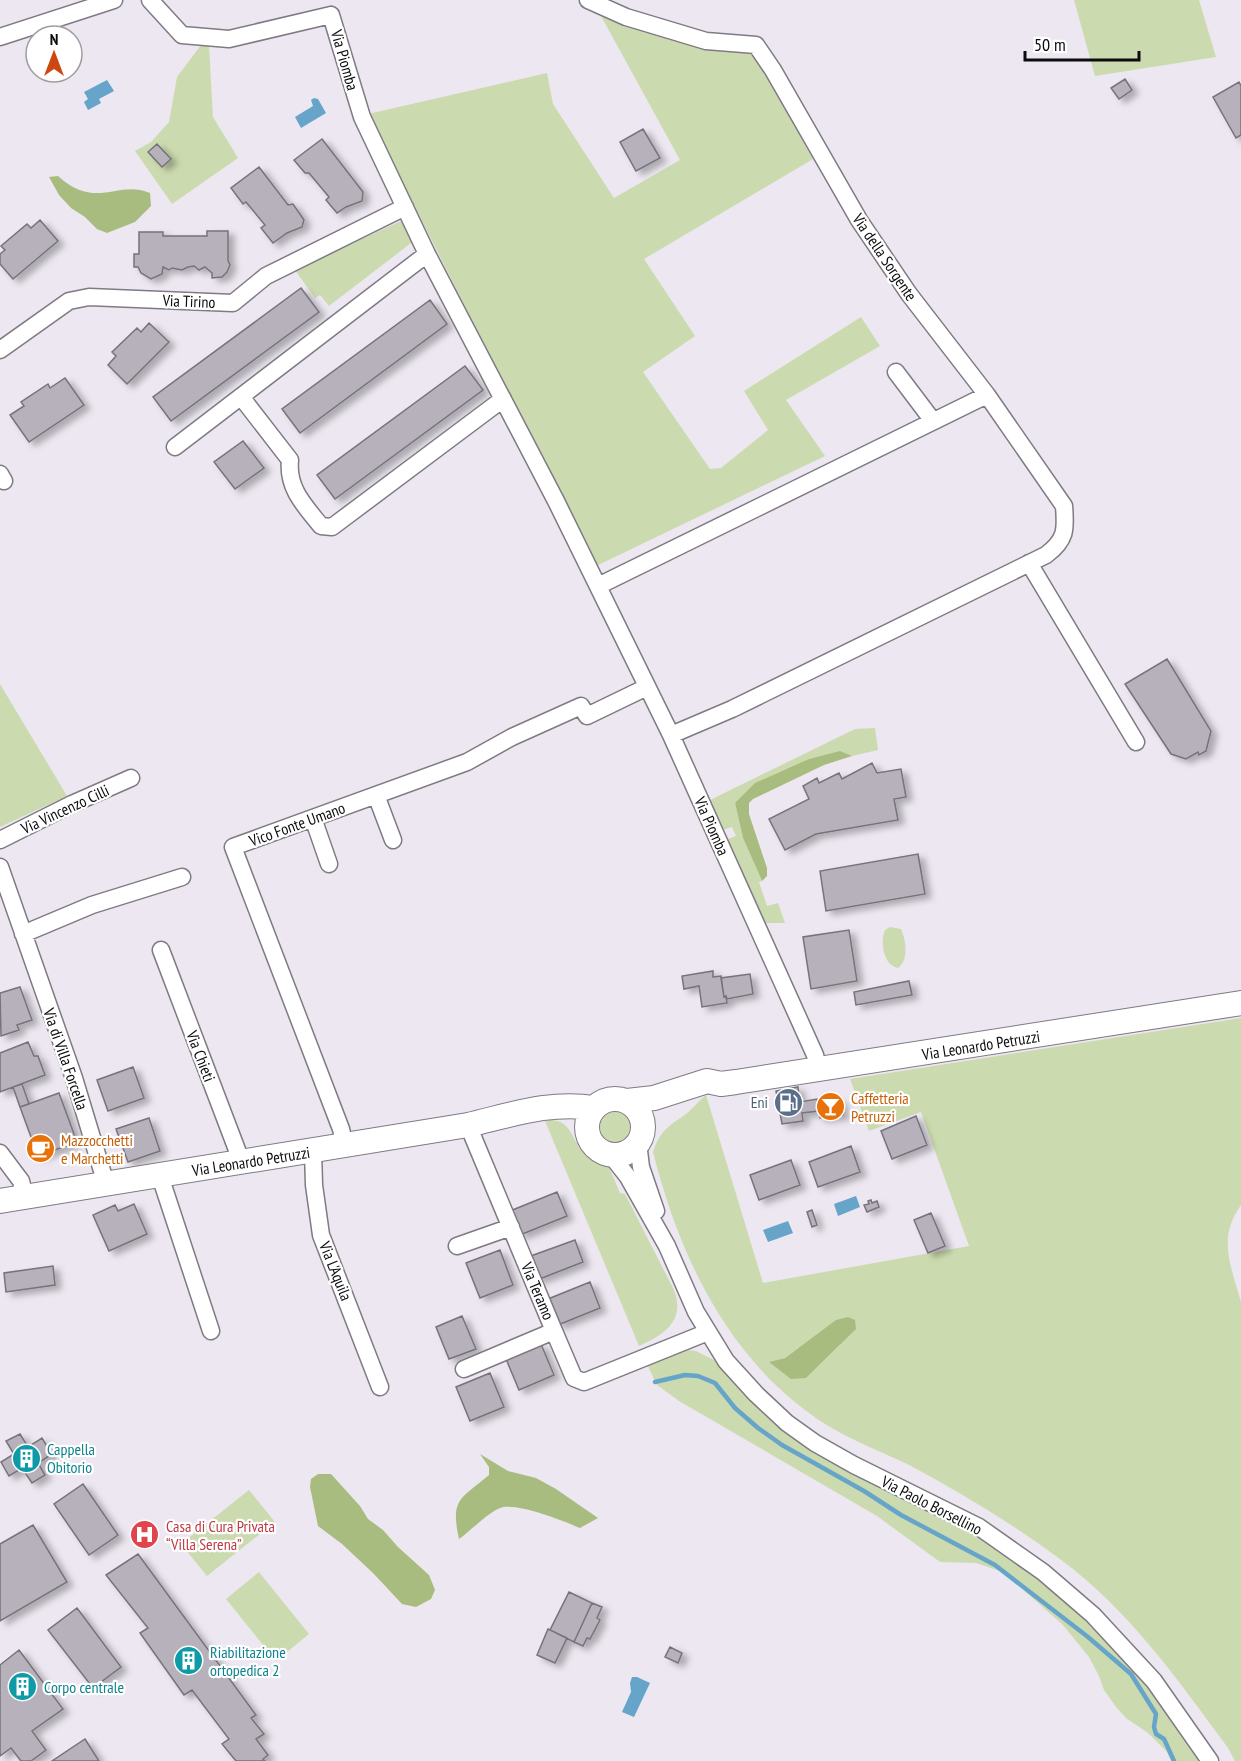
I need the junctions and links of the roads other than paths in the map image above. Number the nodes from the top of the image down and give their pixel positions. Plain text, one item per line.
1 (114, 0) edge
2 (152, 0) edge
3 (588, 0) edge
4 (335, 8) edge
5 (0, 37) edge
6 (405, 207) junction
7 (427, 254) junction
8 (0, 350) edge
9 (896, 372) dead end
10 (987, 395) junction
11 (242, 398) junction
12 (503, 399) junction
13 (933, 421) junction
14 (176, 447) dead end
15 (1029, 563) junction
16 (598, 586) junction
17 (647, 687) junction
18 (671, 735) junction
19 (1136, 742) dead end
20 (131, 778) dead end
21 (376, 795) junction
22 (313, 818) junction
23 (0, 840) edge
24 (393, 840) dead end
25 (329, 864) dead end
26 (0, 867) edge
27 (182, 877) dead end
28 (23, 934) junction
29 (161, 950) dead end
30 (1241, 1003) edge
31 (819, 1070) junction
32 (721, 1084) junction
33 (627, 1101) junction
34 (590, 1119) junction
35 (468, 1125) junction
36 (640, 1135) junction
37 (345, 1146) junction
38 (313, 1151) junction
39 (0, 1153) edge
40 (610, 1154) junction
41 (242, 1163) junction
42 (160, 1176) junction
43 (106, 1184) junction
44 (25, 1197) junction
45 (0, 1202) edge
46 (511, 1227) junction
47 (457, 1246) dead end
48 (667, 1246) junction
49 (211, 1331) dead end
50 (554, 1331) junction
51 (708, 1332) junction
52 (464, 1369) dead end
53 (380, 1387) dead end
54 (1210, 1761) edge

1 - 5 street
2 - 4 street, Via Piomba
3 - 10 street, Via della Sorgente
4 - 6 street, Via Piomba
6 - 7 street, Via Piomba
6 - 8 street, Via Tirino
7 - 11 street
7 - 12 street, Via Piomba
9 - 13 street
10 - 13 street
10 - 15 street, Via della Sorgente
11 - 12 street
11 - 14 street
12 - 16 street, Via Piomba
13 - 16 street
15 - 18 street, Via della Sorgente
15 - 19 street
16 - 17 street, Via Piomba
17 - 18 street, Via Piomba
17 - 21 street, Vico Fonte Umano
18 - 31 street, Via Piomba
20 - 23 street, Via Vincenzo Cilli
21 - 22 street, Vico Fonte Umano
21 - 24 street
22 - 25 street
22 - 37 street, Vico Fonte Umano
26 - 28 street, Via di Villa Forcella
27 - 28 street
28 - 43 street, Via di Villa Forcella
29 - 41 street, Via Chieti
30 - 31 main road, Via Leonardo Petruzzi
31 - 32 main road, Via Leonardo Petruzzi
32 - 33 main road, Via Leonardo Petruzzi
32 - 36 main road, Via Leonardo Petruzzi
33 - 34 main road
33 - 36 main road
34 - 35 main road, Via Leonardo Petruzzi
34 - 40 main road
35 - 37 main road, Via Leonardo Petruzzi
35 - 46 street, Via Teramo
36 - 40 main road
36 - 48 street, Via Paolo Borsellino
37 - 38 main road, Via Leonardo Petruzzi
38 - 41 main road, Via Leonardo Petruzzi
38 - 53 street, Via L'Aquila
39 - 44 street
40 - 48 street, Via Paolo Borsellino
41 - 42 main road, Via Leonardo Petruzzi
42 - 43 main road, Via Leonardo Petruzzi
42 - 49 street
43 - 44 main road, Via Leonardo Petruzzi
44 - 45 main road, Via Leonardo Petruzzi
46 - 47 street
46 - 50 street, Via Teramo
48 - 51 street, Via Paolo Borsellino
50 - 51 street
50 - 52 street, Via Teramo
51 - 54 street, Via Paolo Borsellino

